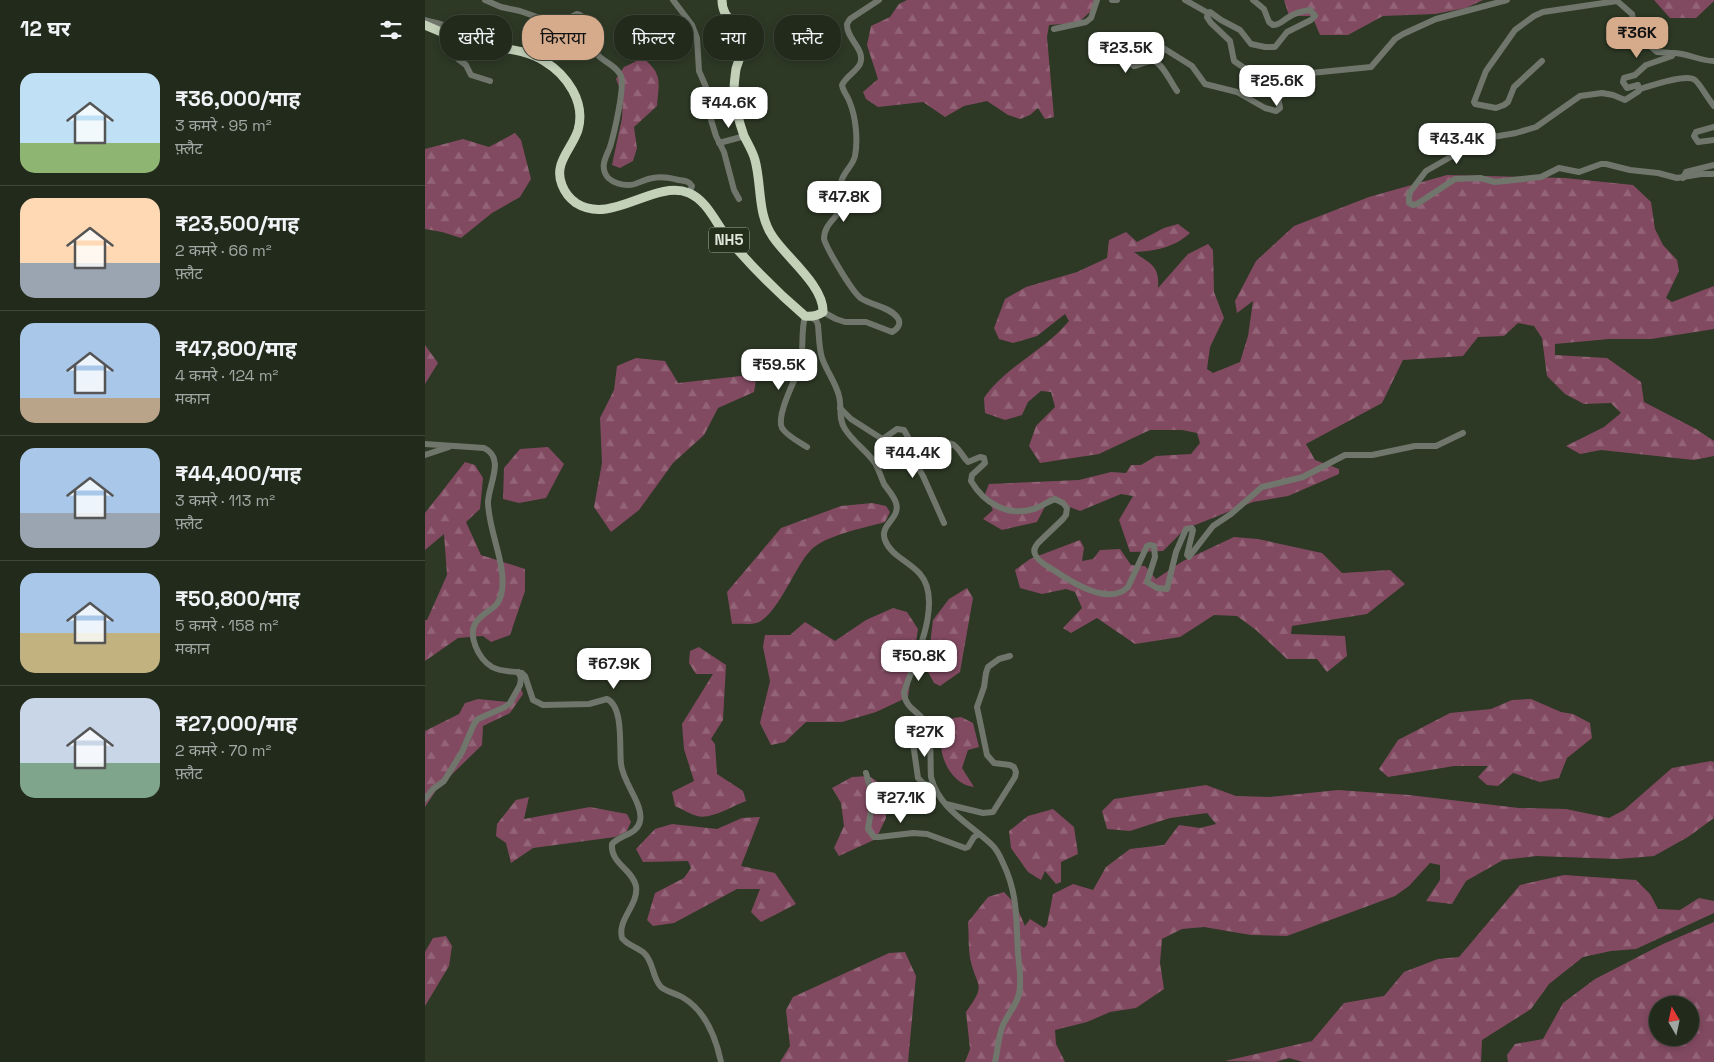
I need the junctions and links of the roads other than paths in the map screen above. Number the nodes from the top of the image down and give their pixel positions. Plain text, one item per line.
1 (485, 0) edge
2 (673, 0) edge
3 (722, 0) edge
4 (879, 0) edge
5 (1097, 0) edge
6 (1112, 0) edge
7 (1117, 0) edge
8 (1185, 0) edge
9 (1253, 0) edge
10 (1507, 0) edge
11 (1617, 1) edge
12 (1208, 13) junction
13 (425, 20) edge
14 (440, 23) edge
15 (425, 26) edge
16 (1054, 29) dead end
17 (440, 31) edge
18 (1121, 45) dead end
19 (1158, 45) junction
20 (512, 50) edge
21 (1673, 53) junction
22 (459, 60) edge
23 (1542, 61) dead end
24 (1714, 61) edge
25 (490, 81) dead end
26 (1640, 89) junction
27 (1177, 91) dead end
28 (1278, 97) junction
29 (1714, 106) edge
30 (1714, 127) edge
31 (745, 136) junction
32 (1714, 140) edge
33 (719, 143) junction
34 (1714, 165) edge
35 (1714, 174) edge
36 (1683, 178) junction
37 (689, 193) junction
38 (739, 199) dead end
39 (823, 312) junction
40 (808, 316) junction
41 (840, 408) junction
42 (1463, 433) dead end
43 (883, 439) junction
44 (425, 444) edge
45 (453, 445) junction
46 (807, 447) dead end
47 (425, 455) edge
48 (913, 459) junction
49 (944, 523) dead end
50 (1010, 656) dead end
51 (518, 672) junction
52 (912, 736) dead end
53 (866, 773) dead end
54 (933, 786) junction
55 (425, 799) edge
56 (945, 804) junction
57 (979, 834) junction
58 (721, 1062) edge
59 (995, 1062) edge

1 - 37 street
2 - 33 street
3 - 31 highway, NH5
4 - 39 street
5 - 16 street
6 - 7 street
8 - 12 street
9 - 12 street
10 - 28 street
11 - 21 street
11 - 23 street
12 - 28 street
13 - 14 street
15 - 17 highway
18 - 19 street
19 - 27 street
19 - 28 street
20 - 37 highway
21 - 24 street
21 - 26 street
22 - 25 street
26 - 29 street
26 - 36 street
30 - 32 street
31 - 33 street
31 - 39 highway, NH5
33 - 38 street
34 - 36 street
35 - 36 street
37 - 40 highway, NH5
39 - 40 highway
40 - 41 street
40 - 46 street
41 - 43 street
41 - 54 street
42 - 48 street
43 - 48 street
43 - 48 street
44 - 45 street
45 - 47 street
45 - 51 street
48 - 49 street
50 - 56 street
51 - 55 street
51 - 58 street
52 - 54 street
53 - 57 street
54 - 56 street
56 - 57 street
57 - 59 street

